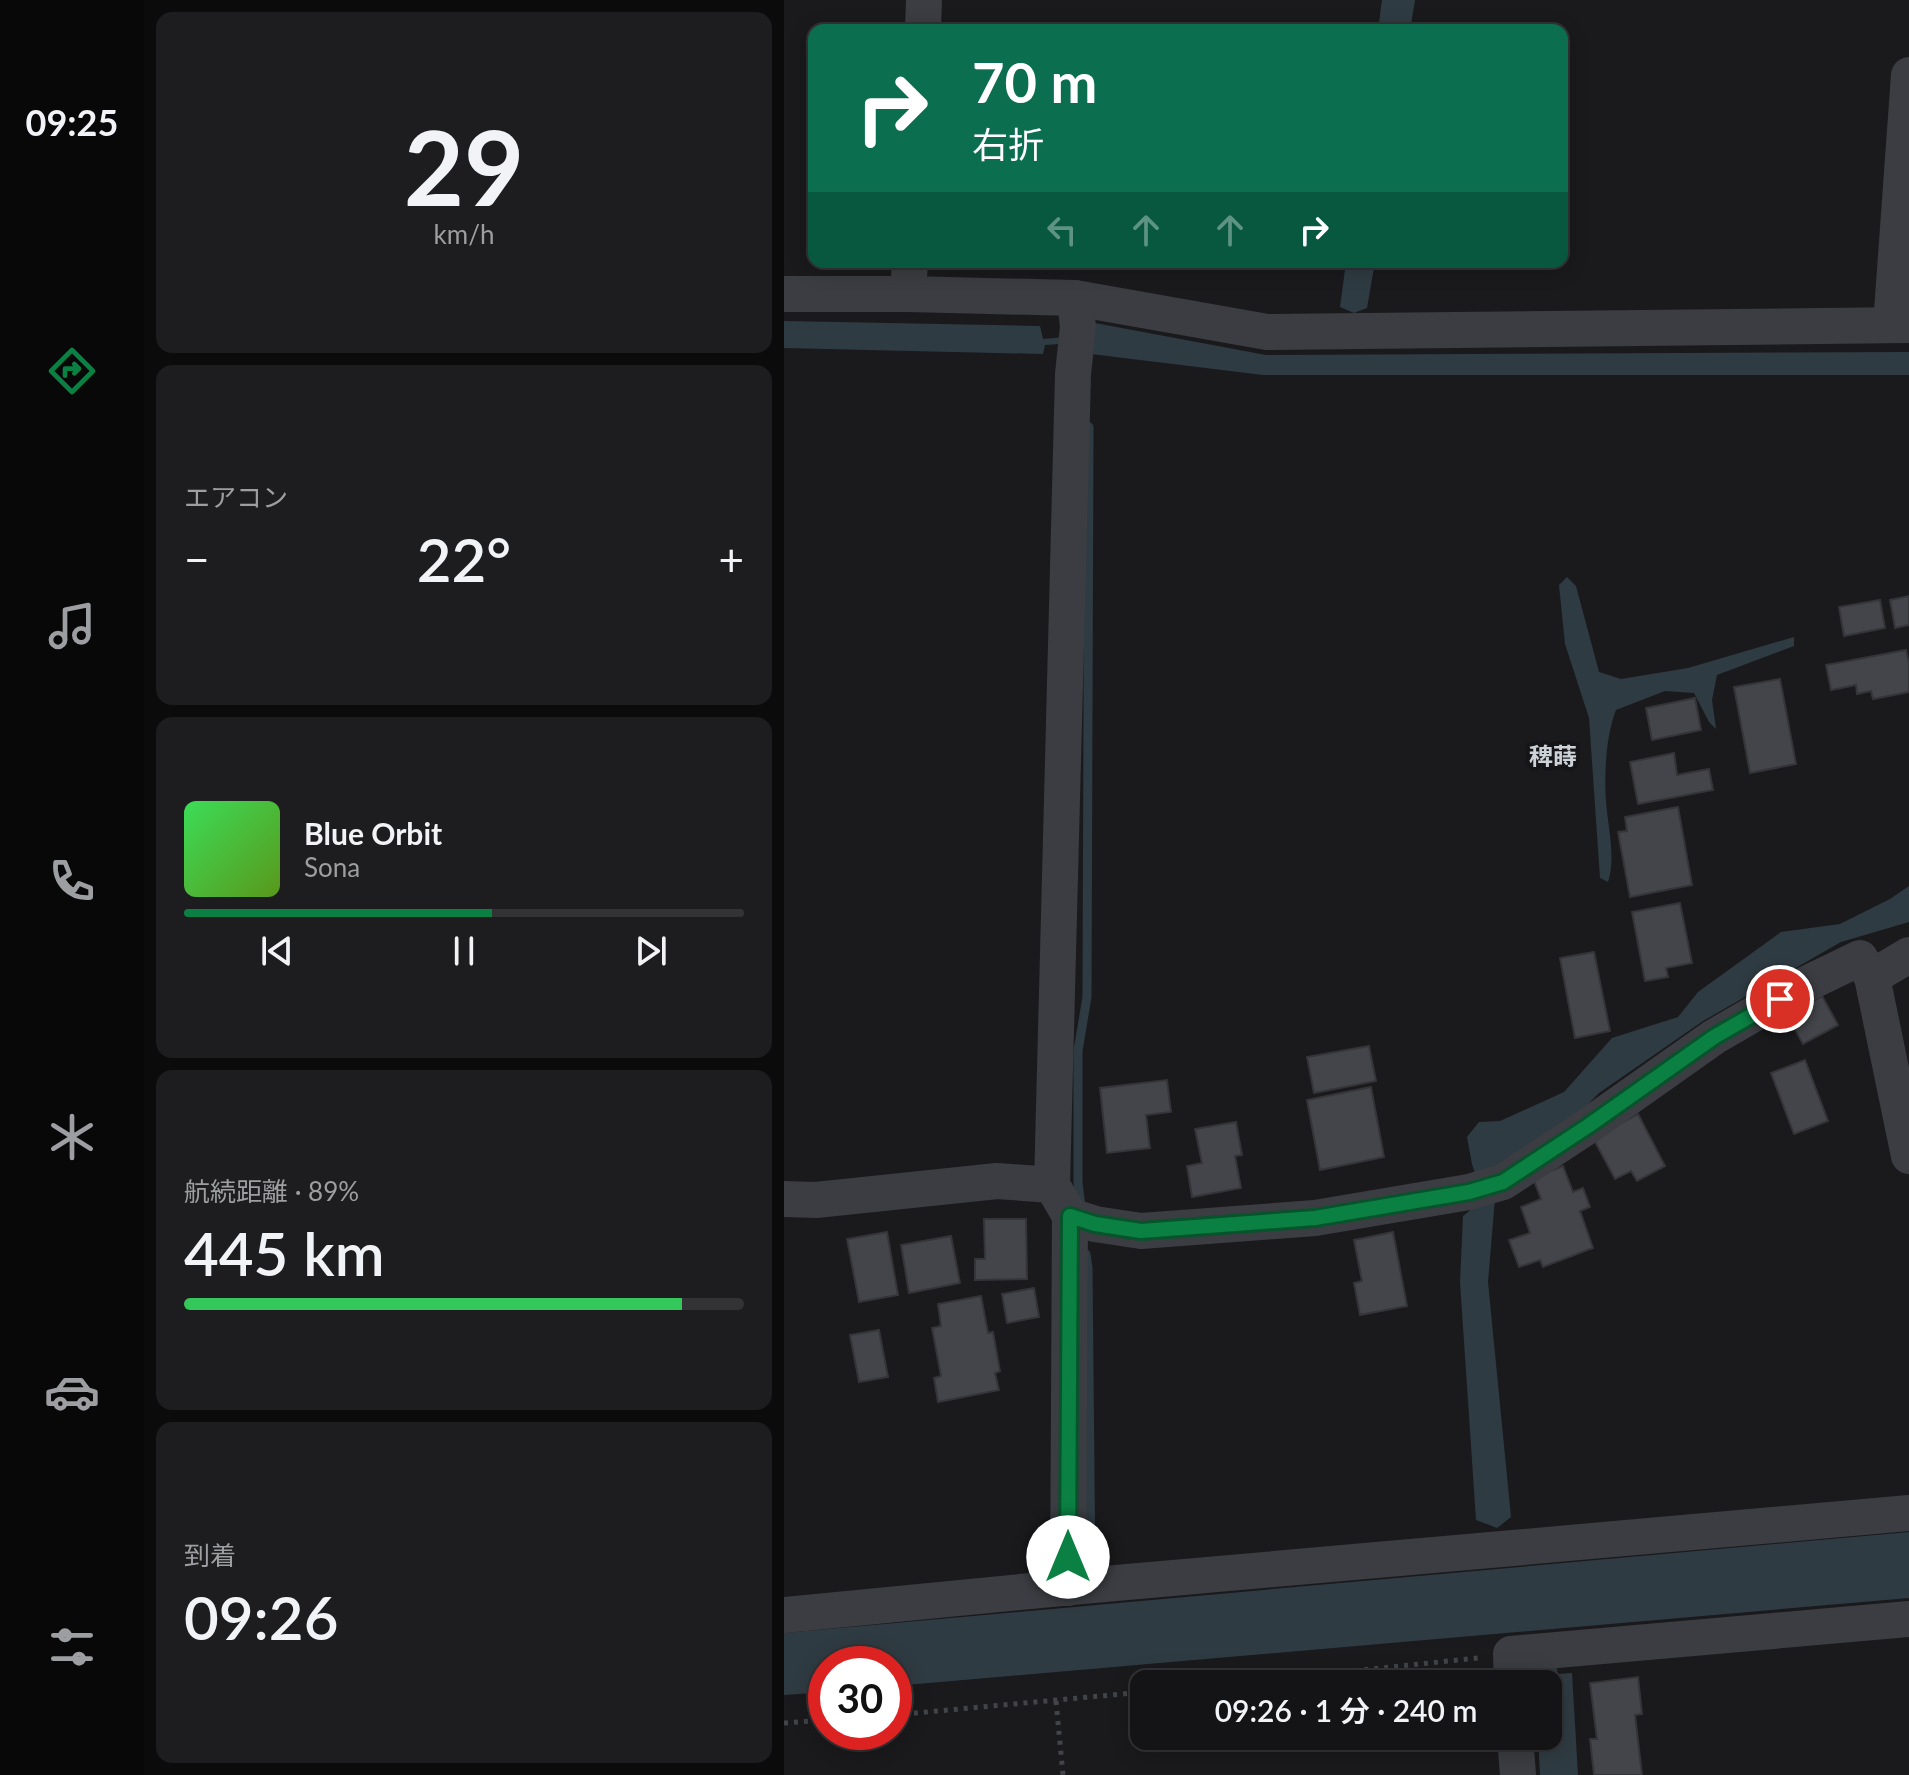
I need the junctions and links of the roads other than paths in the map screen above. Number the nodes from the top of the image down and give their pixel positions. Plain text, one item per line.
1 (924, 0) edge
2 (923, 24) edge
3 (1909, 75) edge
4 (909, 278) edge
5 (784, 294) edge
6 (1077, 312) junction
7 (1900, 325) edge
8 (1909, 955) edge
9 (1872, 977) junction
10 (1909, 1156) edge
11 (1052, 1185) junction
12 (784, 1199) edge
13 (1083, 1220) junction
14 (1909, 1513) edge
15 (1085, 1586) junction
16 (784, 1615) edge
17 (1909, 1619) edge
18 (1530, 1660) edge
19 (1516, 1750) edge
20 (1518, 1775) edge

1 - 2 street
3 - 7 street
4 - 5 street
4 - 6 street
6 - 7 street
6 - 11 street
8 - 9 street
9 - 10 street
9 - 13 street
11 - 12 street
11 - 13 street
13 - 15 street
14 - 15 street
15 - 16 street
17 - 18 street
19 - 20 street

